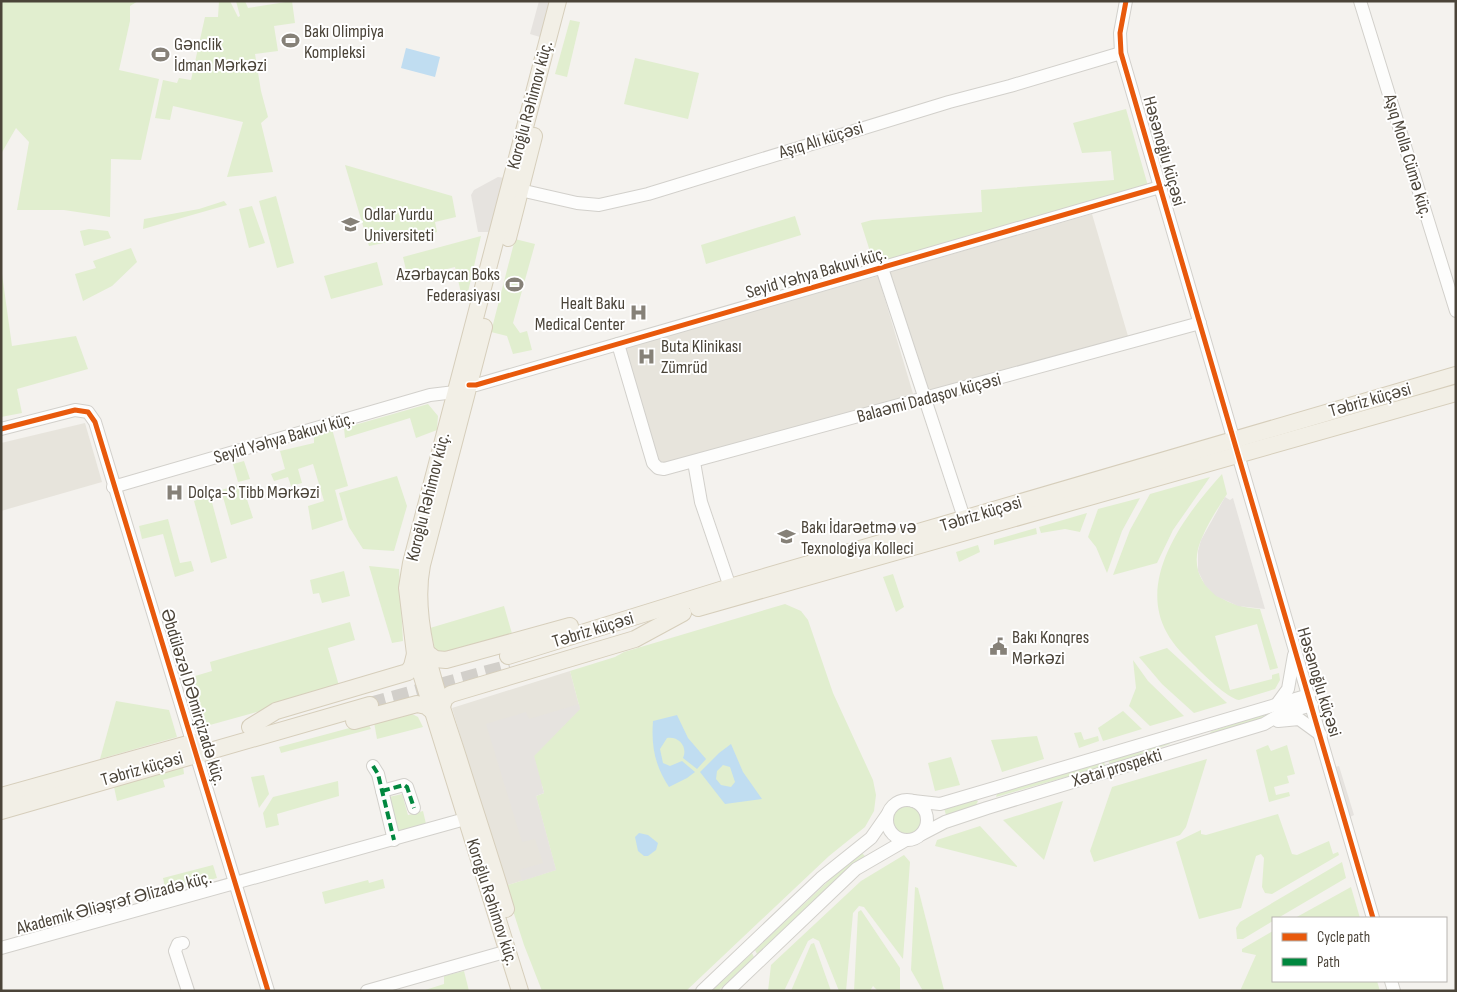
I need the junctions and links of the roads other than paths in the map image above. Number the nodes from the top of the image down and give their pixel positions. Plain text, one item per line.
1 (558, 1) edge
2 (569, 1) edge
3 (1126, 1) edge
4 (1360, 1) edge
5 (1121, 53) junction
6 (1160, 187) junction
7 (520, 190) junction
8 (882, 268) junction
9 (1456, 311) edge
10 (1200, 323) junction
11 (618, 344) junction
12 (1456, 375) edge
13 (468, 387) junction
14 (1456, 393) edge
15 (925, 399) junction
16 (1, 429) edge
17 (1236, 447) junction
18 (694, 462) junction
19 (113, 488) junction
20 (967, 525) junction
21 (730, 587) junction
22 (681, 608) junction
23 (1295, 650) junction
24 (421, 654) junction
25 (509, 662) tunnel mouth
26 (369, 700) tunnel mouth
27 (1310, 700) junction
28 (1277, 704) junction
29 (436, 708) junction
30 (1268, 722) junction
31 (1187, 730) junction
32 (252, 732) junction
33 (1321, 735) junction
34 (1191, 745) junction
35 (195, 748) junction
36 (373, 766) dead end
37 (382, 791) junction
38 (982, 792) junction
39 (1, 796) edge
40 (913, 801) junction
41 (414, 808) dead end
42 (987, 808) junction
43 (1, 811) edge
44 (887, 815) junction
45 (465, 819) junction
46 (922, 834) junction
47 (394, 840) junction
48 (906, 840) junction
49 (235, 884) junction
50 (1373, 917) edge
51 (183, 943) dead end
52 (1, 948) edge
53 (508, 951) junction
54 (188, 991) edge
55 (268, 991) edge
56 (367, 991) edge
57 (520, 991) edge
58 (530, 991) edge
59 (702, 991) edge
60 (728, 991) edge

1 - 13 main road, Koroğlu Rəhimov küç.
2 - 7 main road, Koroğlu Rəhimov küç.
3 - 5 street, Həsənoğlu küçəsi
4 - 9 street, Aşıq Molla Cümə küç.
5 - 6 street, Həsənoğlu küçəsi
5 - 7 street, Aşıq Alı küçəsi
6 - 8 street, Seyid Yəhya Bakuvi küç.
6 - 10 street, Həsənoğlu küçəsi
7 - 13 main road, Koroğlu Rəhimov küç.
8 - 11 street, Seyid Yəhya Bakuvi küç.
8 - 15 street
10 - 15 street, Balaəmi Dadaşov küçəsi
10 - 17 street, Həsənoğlu küçəsi
11 - 13 street, Seyid Yəhya Bakuvi küç.
11 - 18 street, Balaəmi Dadaşov küçəsi
12 - 17 main road, Təbriz küçəsi
13 - 19 street, Seyid Yəhya Bakuvi küç.
13 - 24 main road, Koroğlu Rəhimov küç.
14 - 17 main road, Təbriz küçəsi
15 - 18 street, Balaəmi Dadaşov küçəsi
15 - 20 street
16 - 19 street, Əbdüləzəl DƏmirçizadə küç.
17 - 20 main road, Təbriz küçəsi
17 - 23 street, Həsənoğlu küçəsi
18 - 21 street
19 - 35 street, Əbdüləzəl DƏmirçizadə küç.
20 - 21 main road, Təbriz küçəsi
20 - 22 main road, Təbriz küçəsi
21 - 22 main road, Təbriz küçəsi
22 - 24 main road
22 - 25 main road, Təbriz küçəsi
22 - 29 main road
23 - 27 street, Həsənoğlu küçəsi
23 - 28 street
24 - 29 main road, Koroğlu Rəhimov küç.
24 - 32 main road
26 - 32 main road, Təbriz küçəsi
27 - 28 street, Xətai prospekti
27 - 30 street, Xətai prospekti
27 - 33 street, Həsənoğlu küçəsi
28 - 31 street, Xətai prospekti
29 - 32 main road
29 - 45 main road, Koroğlu Rəhimov küç.
29 - 58 main road, Koroğlu Rəhimov küç.
30 - 33 street
30 - 34 street, Xətai prospekti
31 - 34 street
31 - 38 street, Xətai prospekti
32 - 35 main road, Təbriz küçəsi
33 - 50 street, Həsənoğlu küçəsi
34 - 42 street, Xətai prospekti
35 - 39 main road, Təbriz küçəsi
35 - 43 main road, Təbriz küçəsi
35 - 49 street, Əbdüləzəl DƏmirçizadə küç.
36 - 37 street
37 - 41 street
37 - 47 street
38 - 40 street, Xətai prospekti
38 - 42 street
40 - 44 street
40 - 46 street
42 - 46 street, Xətai prospekti
44 - 48 street
44 - 59 street
45 - 47 street, Akademik Əliəşrəf Əlizadə küç.
45 - 53 main road, Koroğlu Rəhimov küç.
46 - 48 street
47 - 49 street, Akademik Əliəşrəf Əlizadə küç.
48 - 60 street
49 - 52 street, Akademik Əliəşrəf Əlizadə küç.
49 - 55 street, Əbdüləzəl DƏmirçizadə küç.
51 - 54 street
53 - 56 street
53 - 57 main road, Koroğlu Rəhimov küç.

